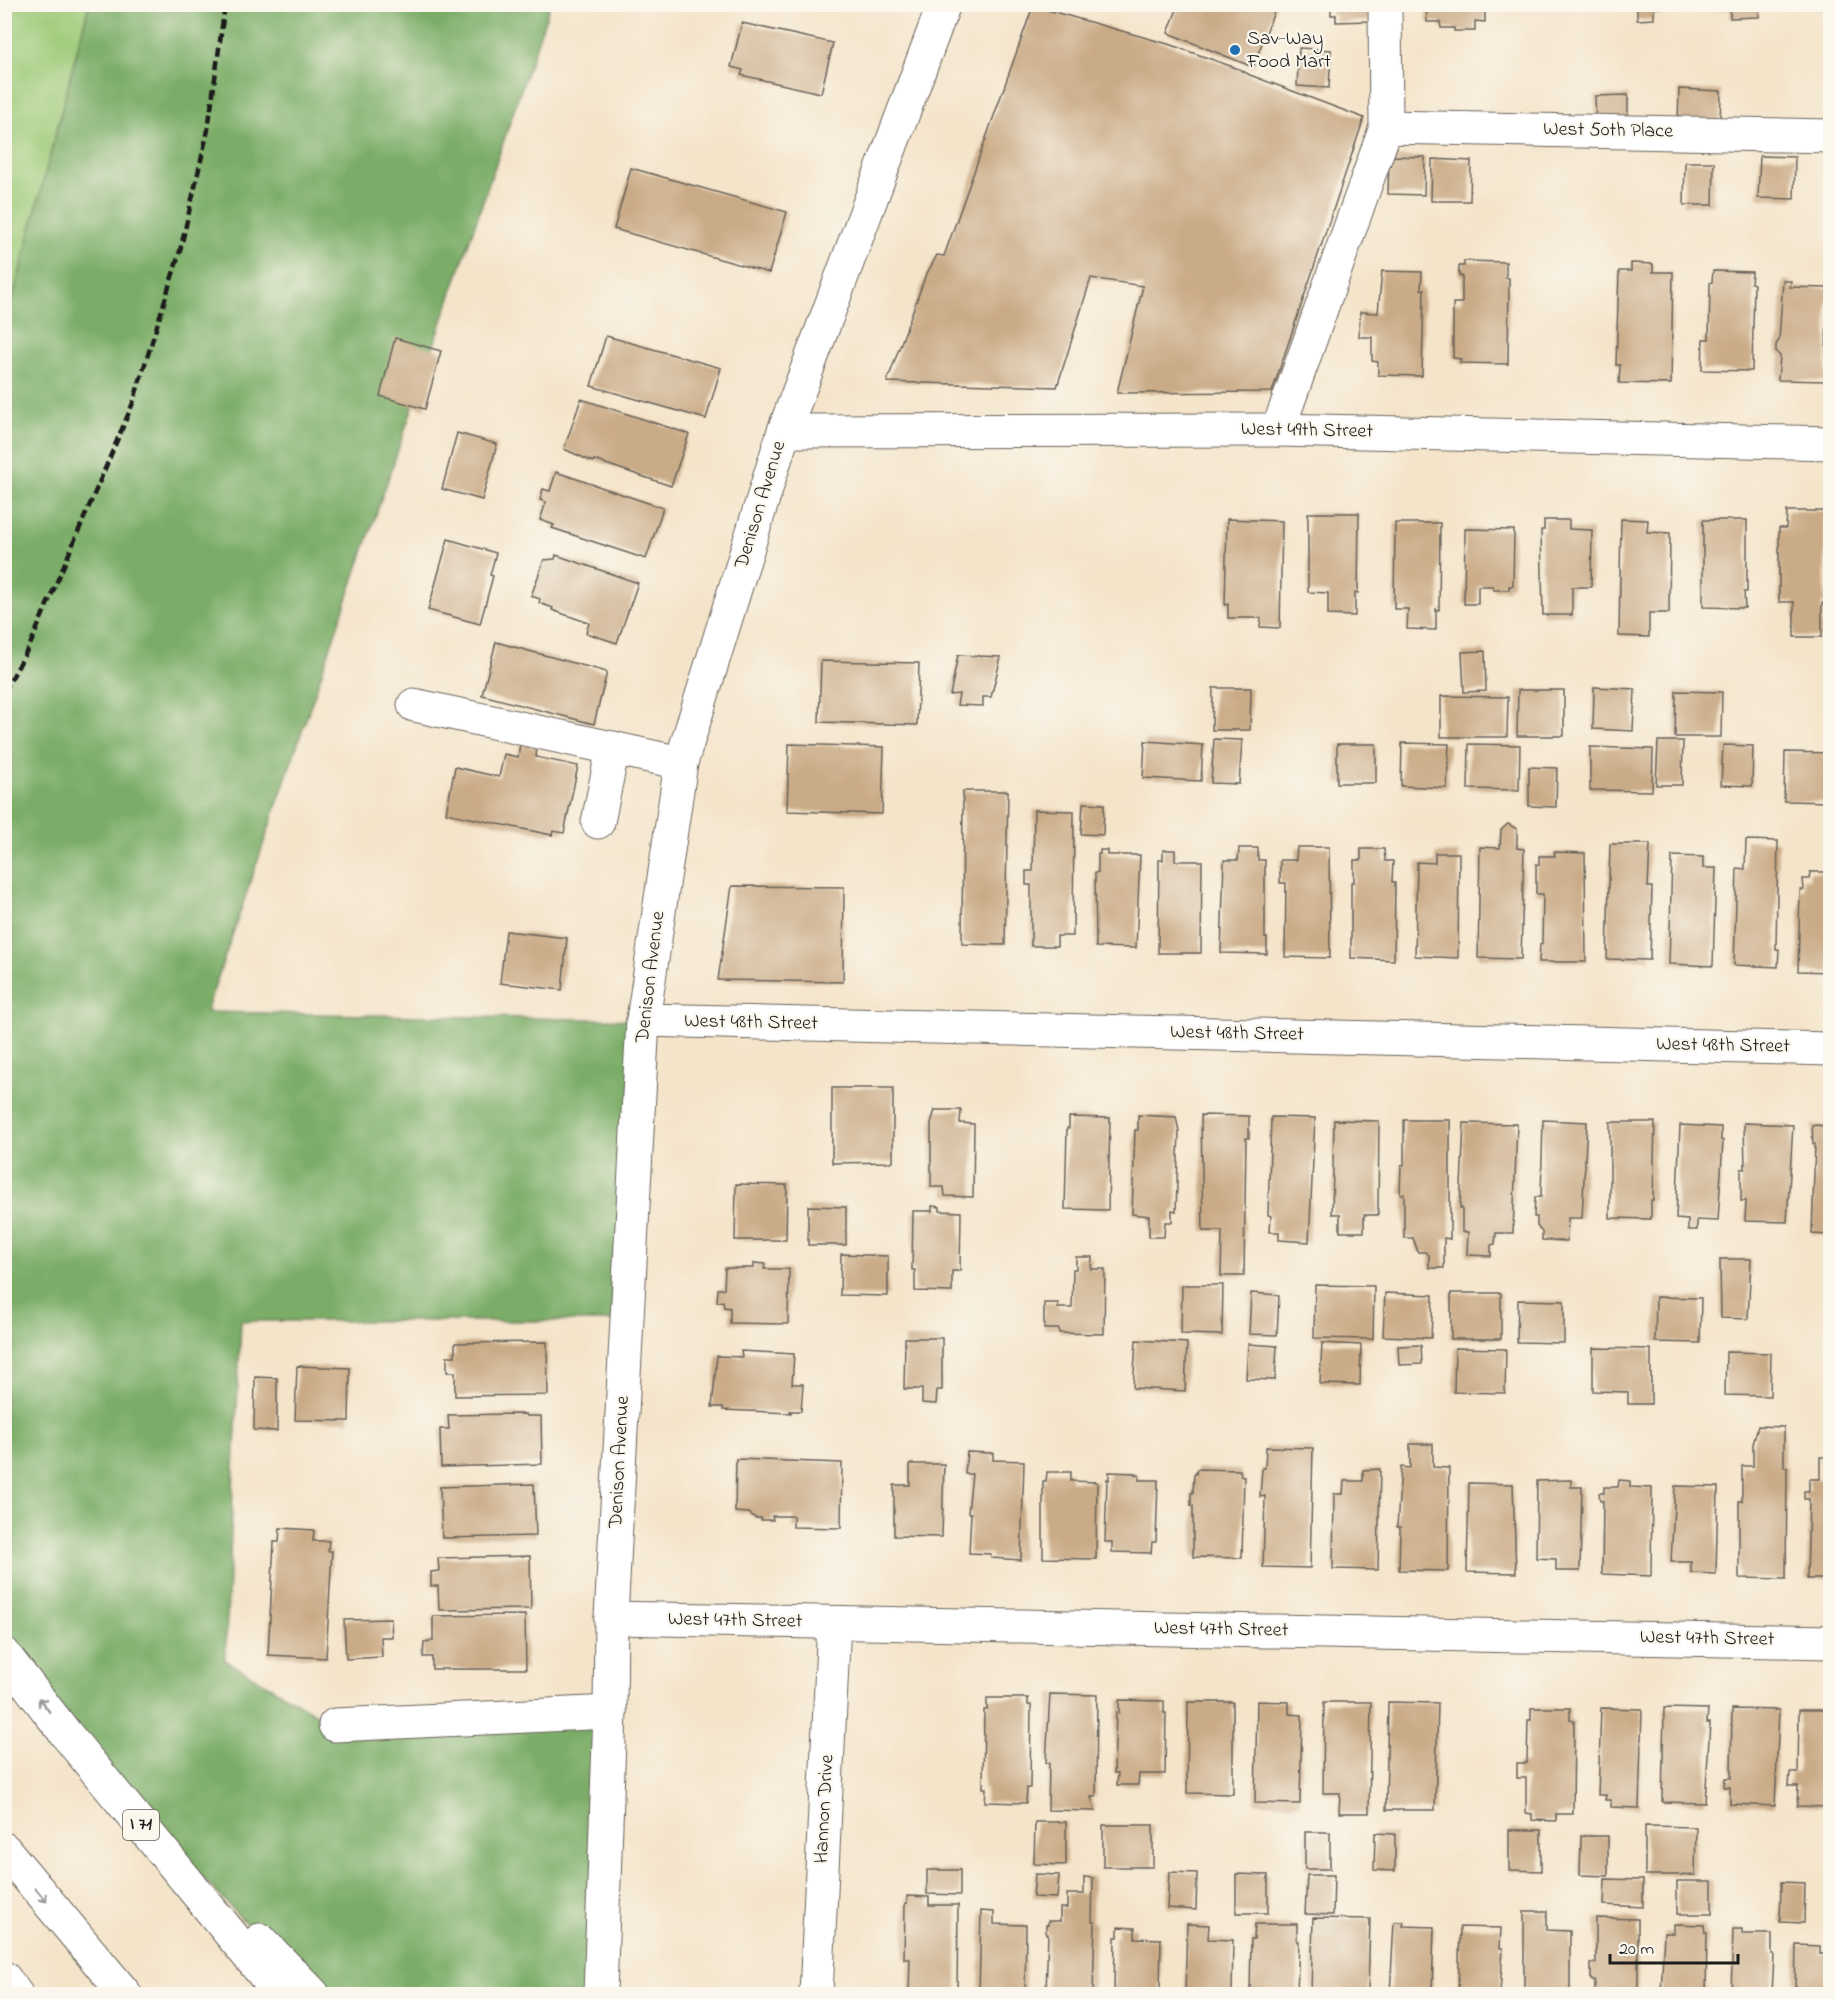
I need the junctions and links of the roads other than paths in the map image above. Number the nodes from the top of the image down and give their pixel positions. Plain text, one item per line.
1 (944, 4) edge
2 (1385, 4) edge
3 (1386, 127) junction
4 (1830, 136) edge
5 (1278, 430) junction
6 (784, 431) junction
7 (1830, 443) edge
8 (414, 705) dead end
9 (613, 748) junction
10 (681, 764) junction
11 (598, 822) dead end
12 (644, 1020) junction
13 (1830, 1049) edge
14 (611, 1618) junction
15 (834, 1623) junction
16 (1830, 1642) edge
17 (4, 1653) edge
18 (610, 1712) junction
19 (335, 1725) dead end
20 (66, 1734) junction
21 (4, 1849) edge
22 (4, 1978) edge
23 (16, 1995) edge
24 (125, 1995) edge
25 (280, 1995) edge
26 (313, 1995) edge
27 (600, 1995) edge
28 (816, 1995) edge

1 - 6 main road, Denison Avenue
2 - 3 main road
3 - 4 main road, West 50th Place
3 - 5 main road
5 - 6 main road, West 49th Street
5 - 7 main road, West 49th Street
6 - 10 main road, Denison Avenue
8 - 9 main road
9 - 10 main road
9 - 11 main road
10 - 12 main road, Denison Avenue
12 - 13 main road, West 48th Street
12 - 14 main road, Denison Avenue
14 - 15 main road, West 47th Street
14 - 18 main road, Denison Avenue
15 - 16 main road, West 47th Street
15 - 28 main road, Hannon Drive
20 -> 17 main road, I 71
18 - 19 main road
18 - 27 main road, Denison Avenue
20 - 25 main road, I 71
20 - 26 main road
21 -> 24 main road
22 - 23 main road

